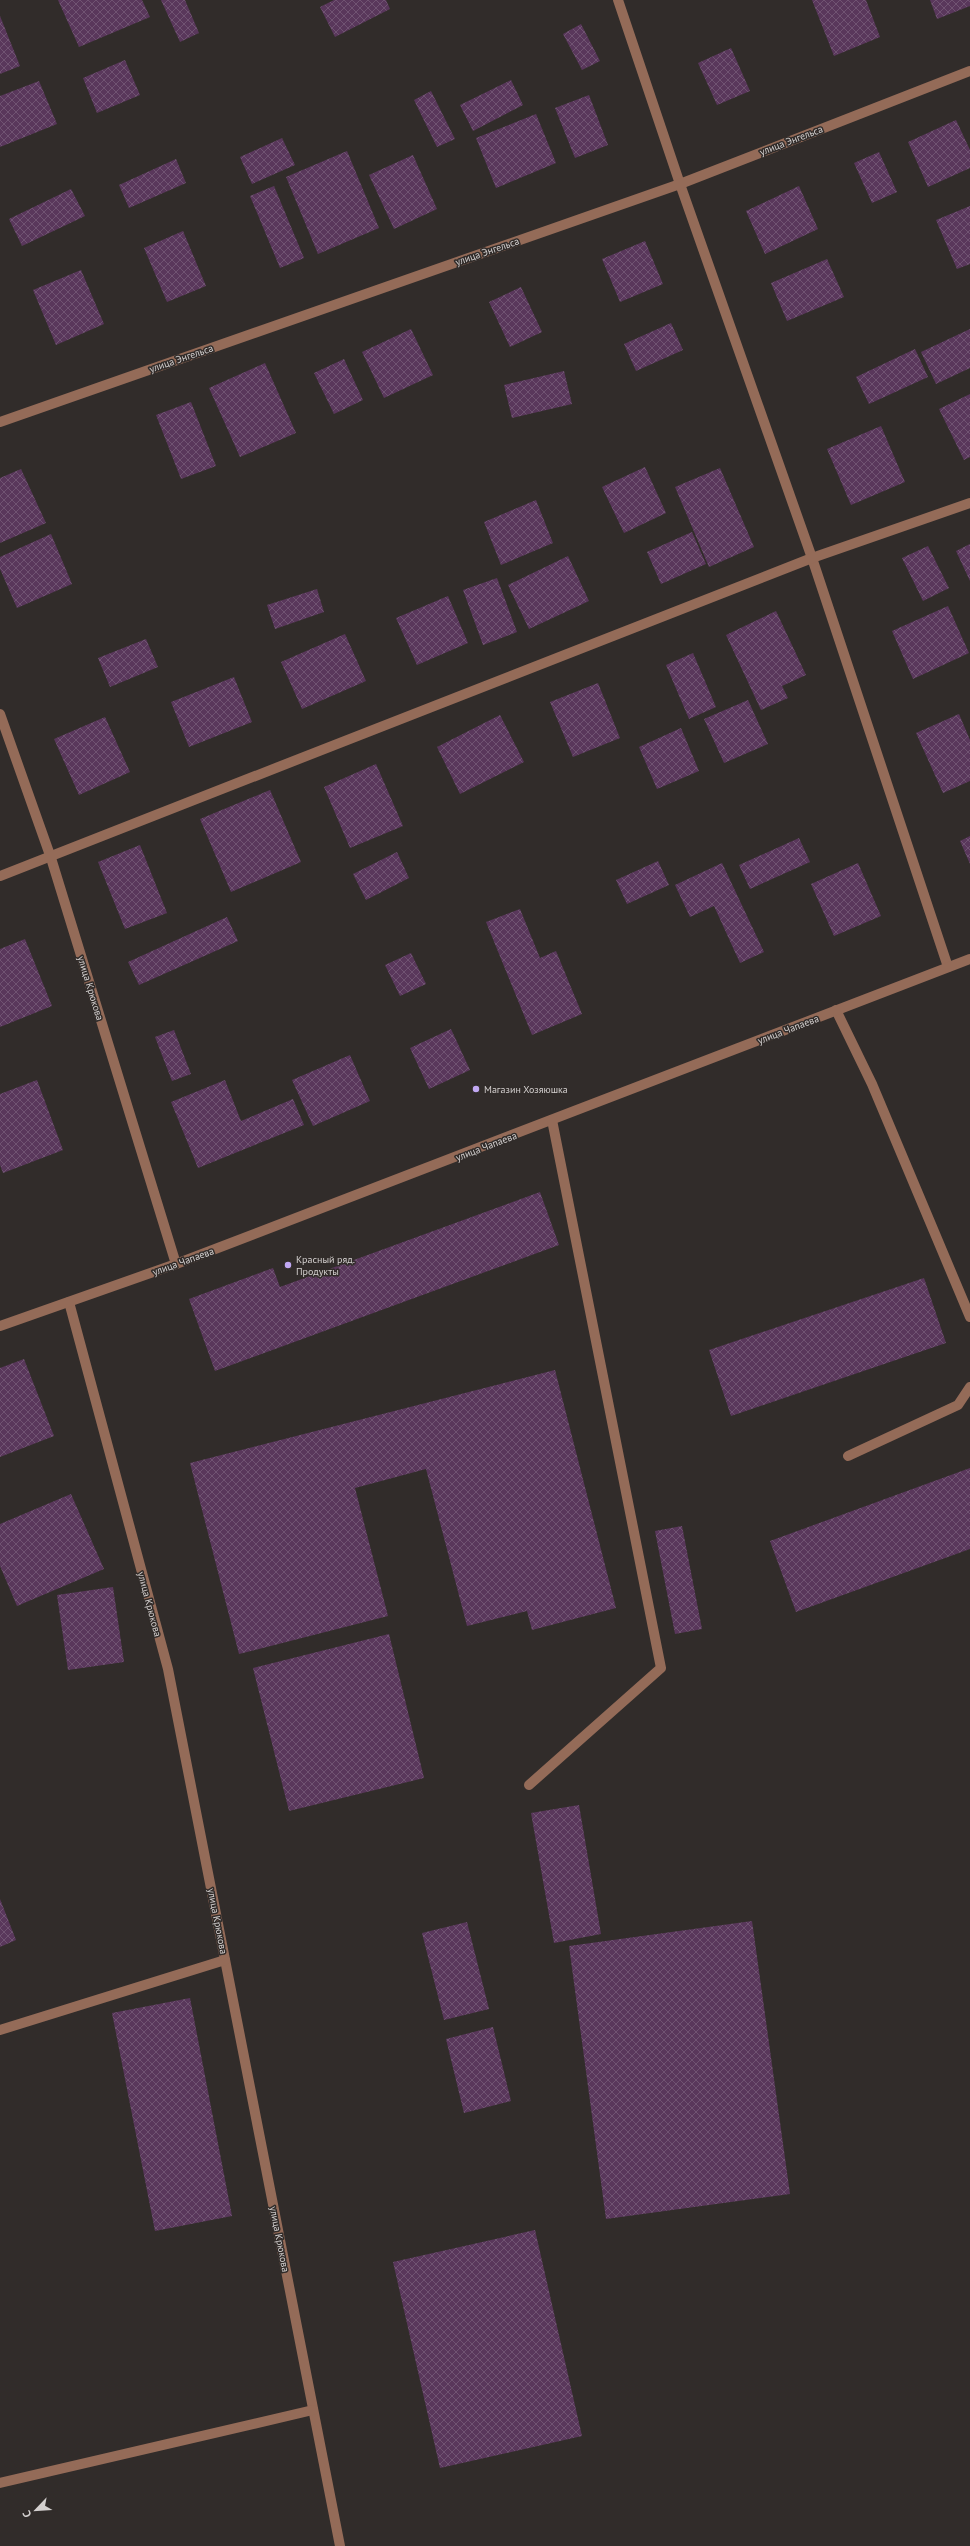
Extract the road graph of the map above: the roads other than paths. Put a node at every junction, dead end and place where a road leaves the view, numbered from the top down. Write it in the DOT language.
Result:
graph roads {
  1 [pos="618,0"];
  2 [pos="970,71"];
  3 [pos="680,184"];
  4 [pos="0,422"];
  5 [pos="970,503"];
  6 [pos="812,558"];
  7 [pos="0,714"];
  8 [pos="51,858"];
  9 [pos="0,876"];
  10 [pos="970,959"];
  11 [pos="948,967"];
  12 [pos="836,1010"];
  13 [pos="552,1120"];
  14 [pos="176,1264"];
  15 [pos="68,1302"];
  16 [pos="970,1317"];
  17 [pos="0,1326"];
  18 [pos="970,1387"];
  19 [pos="848,1456"];
  20 [pos="529,1786"];
  21 [pos="226,1960"];
  22 [pos="0,2030"];
  23 [pos="313,2410"];
  24 [pos="0,2483"];
  25 [pos="340,2546"];
  1 -- 3 [label="street"];
  2 -- 3 [label="street, улица Энгельса"];
  3 -- 4 [label="street, улица Энгельса"];
  3 -- 6 [label="street"];
  5 -- 6 [label="street"];
  6 -- 8 [label="street"];
  6 -- 11 [label="street"];
  7 -- 8 [label="street, улица Крюкова"];
  8 -- 9 [label="street"];
  8 -- 14 [label="street, улица Крюкова"];
  10 -- 11 [label="street, улица Чапаева"];
  11 -- 12 [label="street, улица Чапаева"];
  12 -- 13 [label="street, улица Чапаева"];
  12 -- 16 [label="street"];
  13 -- 14 [label="street, улица Чапаева"];
  13 -- 20 [label="street"];
  14 -- 15 [label="street, улица Чапаева"];
  15 -- 17 [label="street, улица Чапаева"];
  15 -- 21 [label="street, улица Крюкова"];
  18 -- 19 [label="street"];
  21 -- 22 [label="street"];
  21 -- 23 [label="street, улица Крюкова"];
  23 -- 24 [label="street"];
  23 -- 25 [label="street, улица Крюкова"];
}
